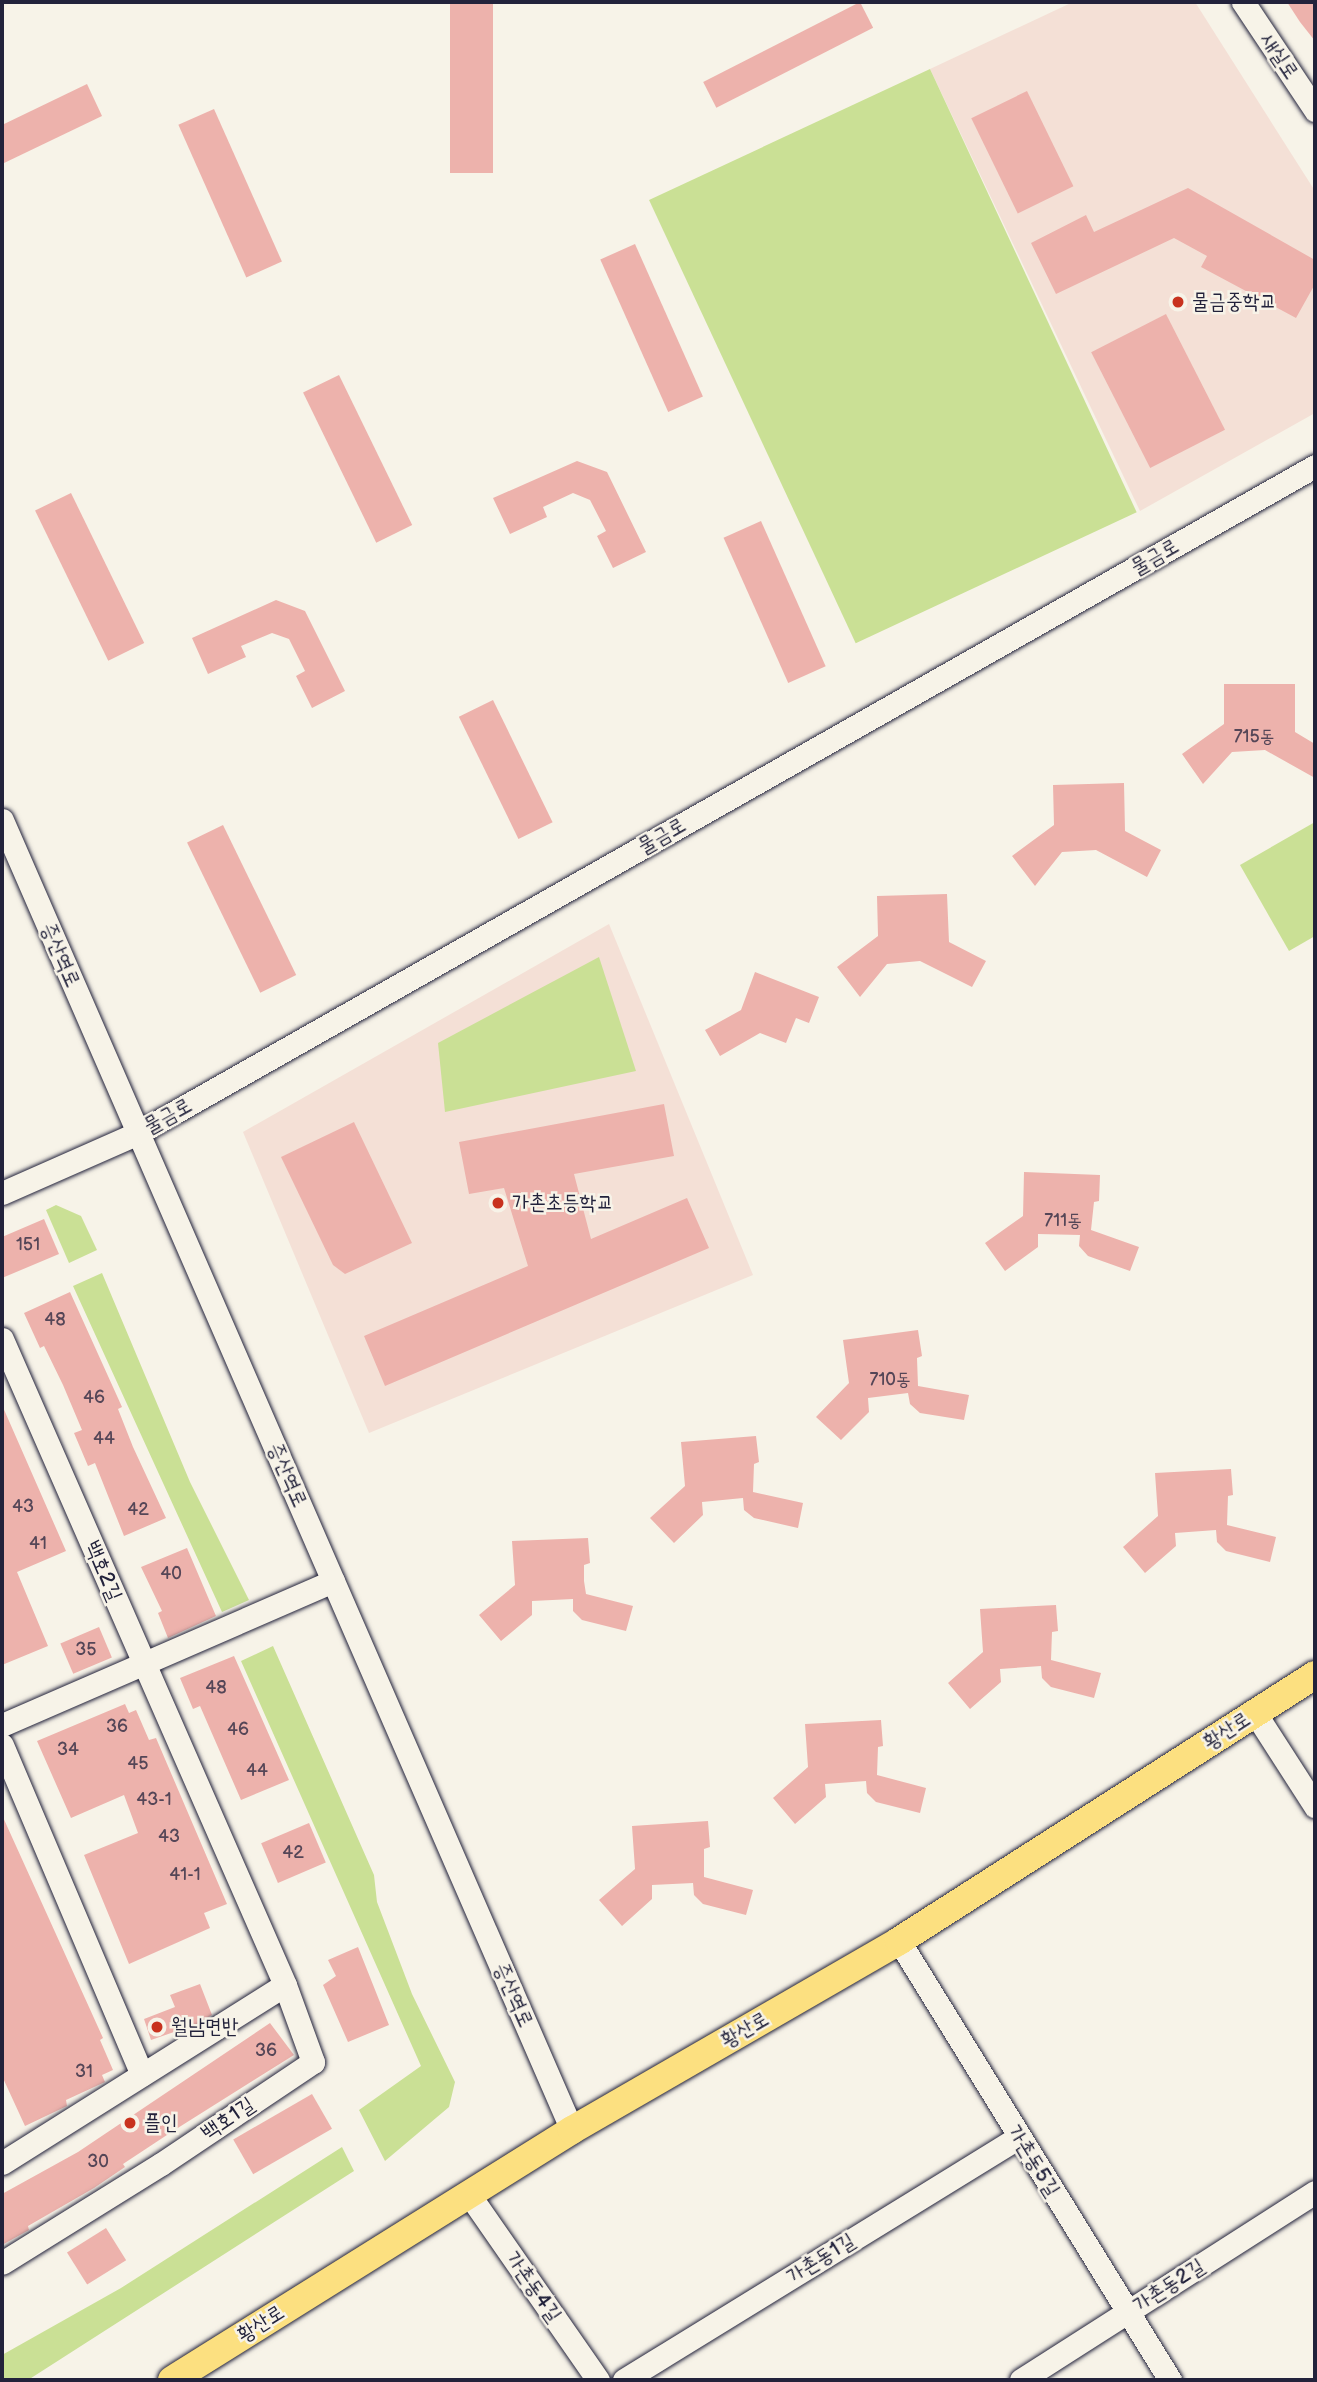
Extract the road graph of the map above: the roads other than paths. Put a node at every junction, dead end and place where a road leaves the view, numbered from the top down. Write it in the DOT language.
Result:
graph roads {
  1 [pos="1243,2"];
  2 [pos="1315,110"];
  3 [pos="1315,466"];
  4 [pos="2,820"];
  5 [pos="138,1133"];
  6 [pos="2,1193"];
  7 [pos="2,1339"];
  8 [pos="333,1581"];
  9 [pos="142,1663"];
  10 [pos="1315,1675"];
  11 [pos="1255,1713"];
  12 [pos="2,1725"];
  13 [pos="2,1745"];
  14 [pos="1315,1806"];
  15 [pos="899,1941"];
  16 [pos="285,1985"];
  17 [pos="142,2075"];
  18 [pos="572,2130"];
  19 [pos="1018,2138"];
  20 [pos="2,2162"];
  21 [pos="1315,2192"];
  22 [pos="468,2193"];
  23 [pos="2,2263"];
  24 [pos="1129,2312"];
  25 [pos="172,2380"];
  26 [pos="598,2380"];
  27 [pos="624,2380"];
  28 [pos="1021,2380"];
  29 [pos="1170,2380"];
  1 -- 2 [label="street, 새실로"];
  3 -- 5 [label="street, 물금로"];
  4 -- 5 [label="street, 증산역로"];
  5 -- 6 [label="street, 물금로"];
  5 -- 8 [label="street, 증산역로"];
  7 -- 9 [label="street, 백호2길"];
  8 -- 9 [label="street"];
  8 -- 18 [label="street, 증산역로"];
  9 -- 12 [label="street"];
  9 -- 16 [label="street, 백호1길"];
  10 -- 11 [label="main road, 황산로"];
  11 -- 14 [label="street"];
  11 -- 15 [label="main road, 황산로"];
  13 -- 17 [label="street"];
  15 -- 18 [label="main road, 황산로"];
  15 -- 19 [label="street, 가촌동5길"];
  16 -- 17 [label="street"];
  16 -- 23 [label="street, 백호1길"];
  17 -- 20 [label="street"];
  18 -- 22 [label="main road, 황산로"];
  19 -- 24 [label="street, 가촌동5길"];
  19 -- 27 [label="street, 가촌동1길"];
  21 -- 24 [label="street, 가촌동2길"];
  22 -- 25 [label="main road, 황산로"];
  22 -- 26 [label="street, 가촌동4길"];
  24 -- 28 [label="street, 가촌동2길"];
  24 -- 29 [label="street, 가촌동5길"];
}
